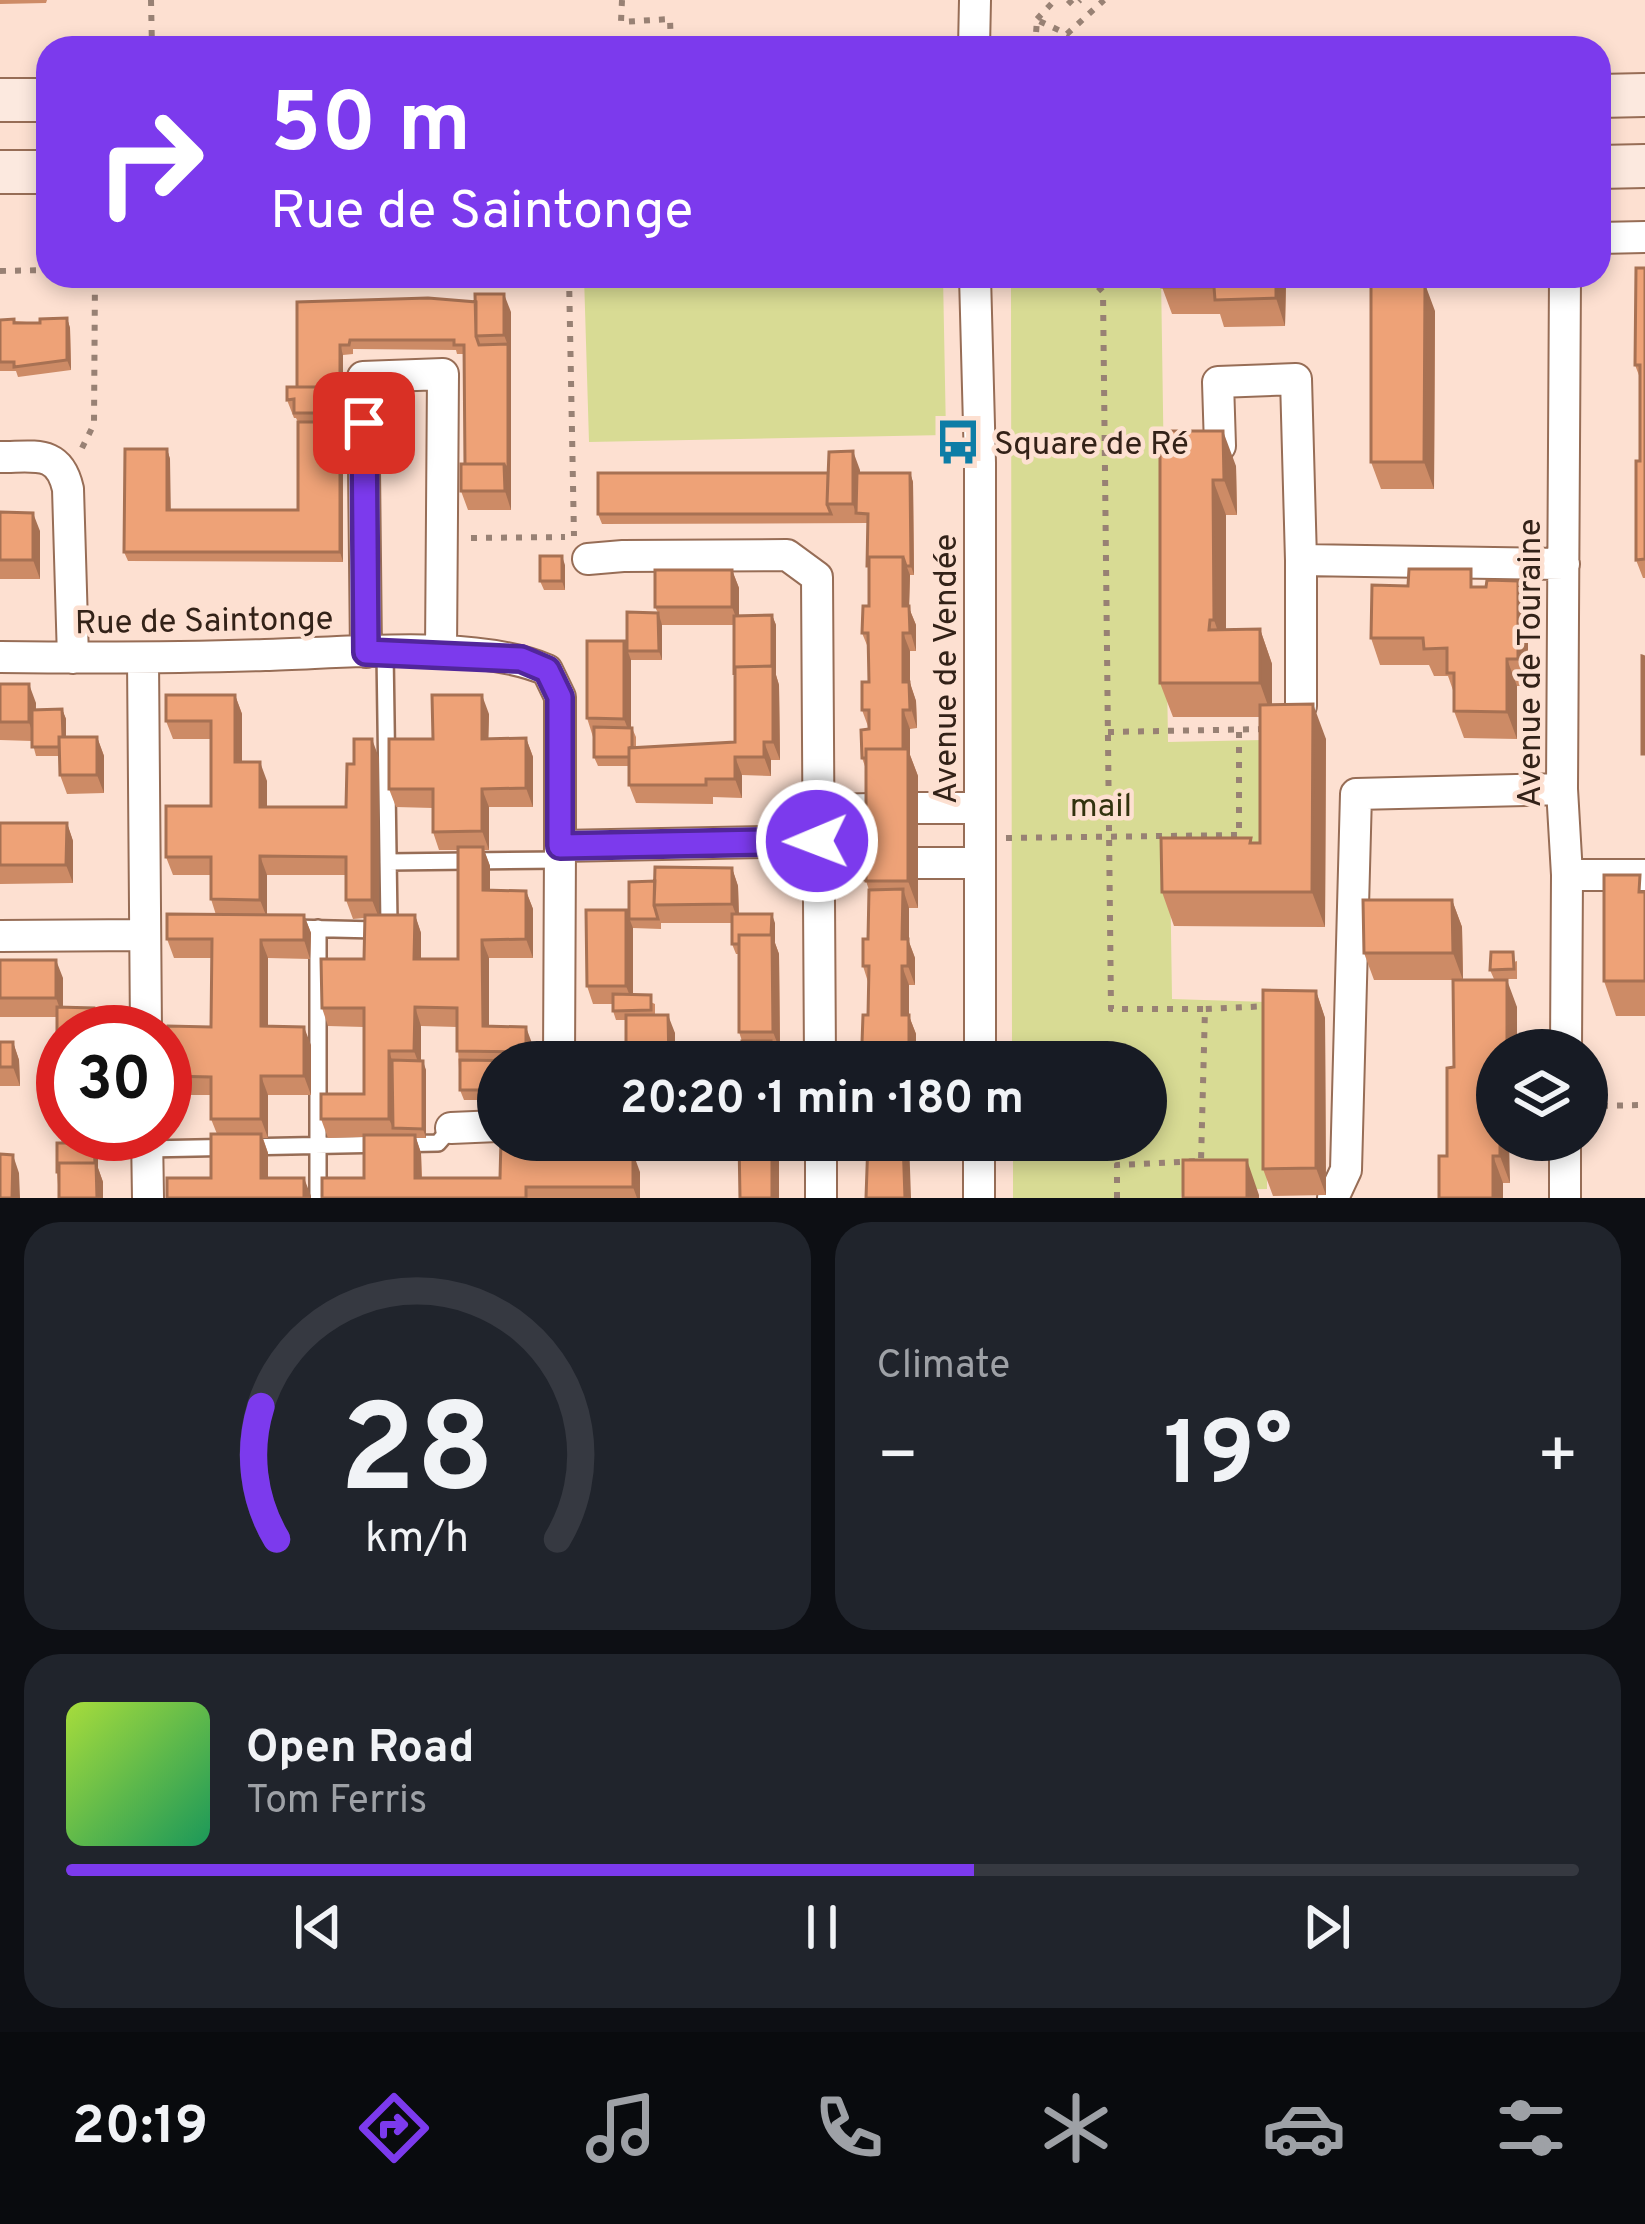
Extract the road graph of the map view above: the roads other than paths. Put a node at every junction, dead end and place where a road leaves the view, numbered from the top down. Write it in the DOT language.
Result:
graph roads {
  1 [pos="975,0"];
  2 [pos="976,36"];
  3 [pos="1645,95"];
  4 [pos="1611,96"];
  5 [pos="0,100"];
  6 [pos="36,100"];
  7 [pos="1645,166"];
  8 [pos="1611,167"];
  9 [pos="0,172"];
  10 [pos="36,172"];
  11 [pos="1645,237"];
  12 [pos="1611,238"];
  13 [pos="975,288"];
  14 [pos="1565,288"];
  15 [pos="1220,446"];
  16 [pos="0,457"];
  17 [pos="581,548"];
  18 [pos="1300,560"];
  19 [pos="1564,564"];
  20 [pos="375,652"];
  21 [pos="441,653"];
  22 [pos="0,657"];
  23 [pos="73,658"];
  24 [pos="143,658"];
  25 [pos="1301,706"];
  26 [pos="1562,789"];
  27 [pos="918,808"];
  28 [pos="875,809"];
  29 [pos="980,837"];
  30 [pos="817,839"];
  31 [pos="560,853"];
  32 [pos="388,862"];
  33 [pos="918,863"];
  34 [pos="876,864"];
  35 [pos="1645,874"];
  36 [pos="1567,875"];
  37 [pos="274,928"];
  38 [pos="319,928"];
  39 [pos="154,932"];
  40 [pos="0,936"];
  41 [pos="148,1005"];
  42 [pos="1566,1029"];
  43 [pos="559,1041"];
  44 [pos="820,1041"];
  45 [pos="980,1041"];
  46 [pos="477,1126"];
  47 [pos="452,1127"];
  48 [pos="192,1143"];
  49 [pos="318,1146"];
  50 [pos="147,1161"];
  51 [pos="820,1161"];
  52 [pos="979,1161"];
  53 [pos="1565,1161"];
  54 [pos="148,1198"];
  55 [pos="318,1198"];
  56 [pos="821,1198"];
  57 [pos="979,1198"];
  58 [pos="1333,1198"];
  59 [pos="1565,1198"];
  1 -- 2 [label="street"];
  3 -- 4 [label="street"];
  5 -- 6 [label="street"];
  7 -- 8 [label="street"];
  9 -- 10 [label="street"];
  11 -- 12 [label="street"];
  13 -- 29 [label="street, Avenue de Vendée"];
  14 -- 19 [label="street, Avenue de Touraine"];
  15 -- 18 [label="street"];
  16 -- 23 [label="street"];
  17 -- 30 [label="street"];
  18 -- 19 [label="street"];
  18 -- 25 [label="street"];
  19 -- 26 [label="street, Avenue de Touraine"];
  20 -- 21 [label="street, Rue de Saintonge"];
  20 -- 21 [label="street"];
  20 -- 24 [label="street, Rue de Saintonge"];
  20 -- 32 [label="lane"];
  21 -- 31 [label="street, Rue de Saintonge"];
  22 -- 23 [label="street, Rue de Saintonge"];
  23 -- 24 [label="street, Rue de Saintonge"];
  24 -- 39 [label="street"];
  26 -- 36 [label="street, Avenue de Touraine"];
  26 -- 58 [label="street"];
  27 -- 29 [label="street"];
  28 -- 30 [label="street"];
  29 -- 33 [label="street"];
  29 -- 45 [label="street, Avenue de Vendée"];
  30 -- 31 [label="street"];
  30 -- 34 [label="street"];
  30 -- 44 [label="street"];
  31 -- 32 [label="lane"];
  31 -- 43 [label="street"];
  32 -- 38 [label="lane"];
  35 -- 36 [label="street"];
  36 -- 42 [label="street, Avenue de Touraine"];
  37 -- 38 [label="lane"];
  38 -- 49 [label="lane"];
  39 -- 40 [label="street"];
  39 -- 41 [label="street"];
  46 -- 47 [label="street"];
  47 -- 49 [label="lane"];
  48 -- 49 [label="lane"];
  49 -- 55 [label="lane"];
  50 -- 54 [label="street"];
  51 -- 56 [label="street"];
  52 -- 57 [label="street"];
  53 -- 59 [label="street"];
}
